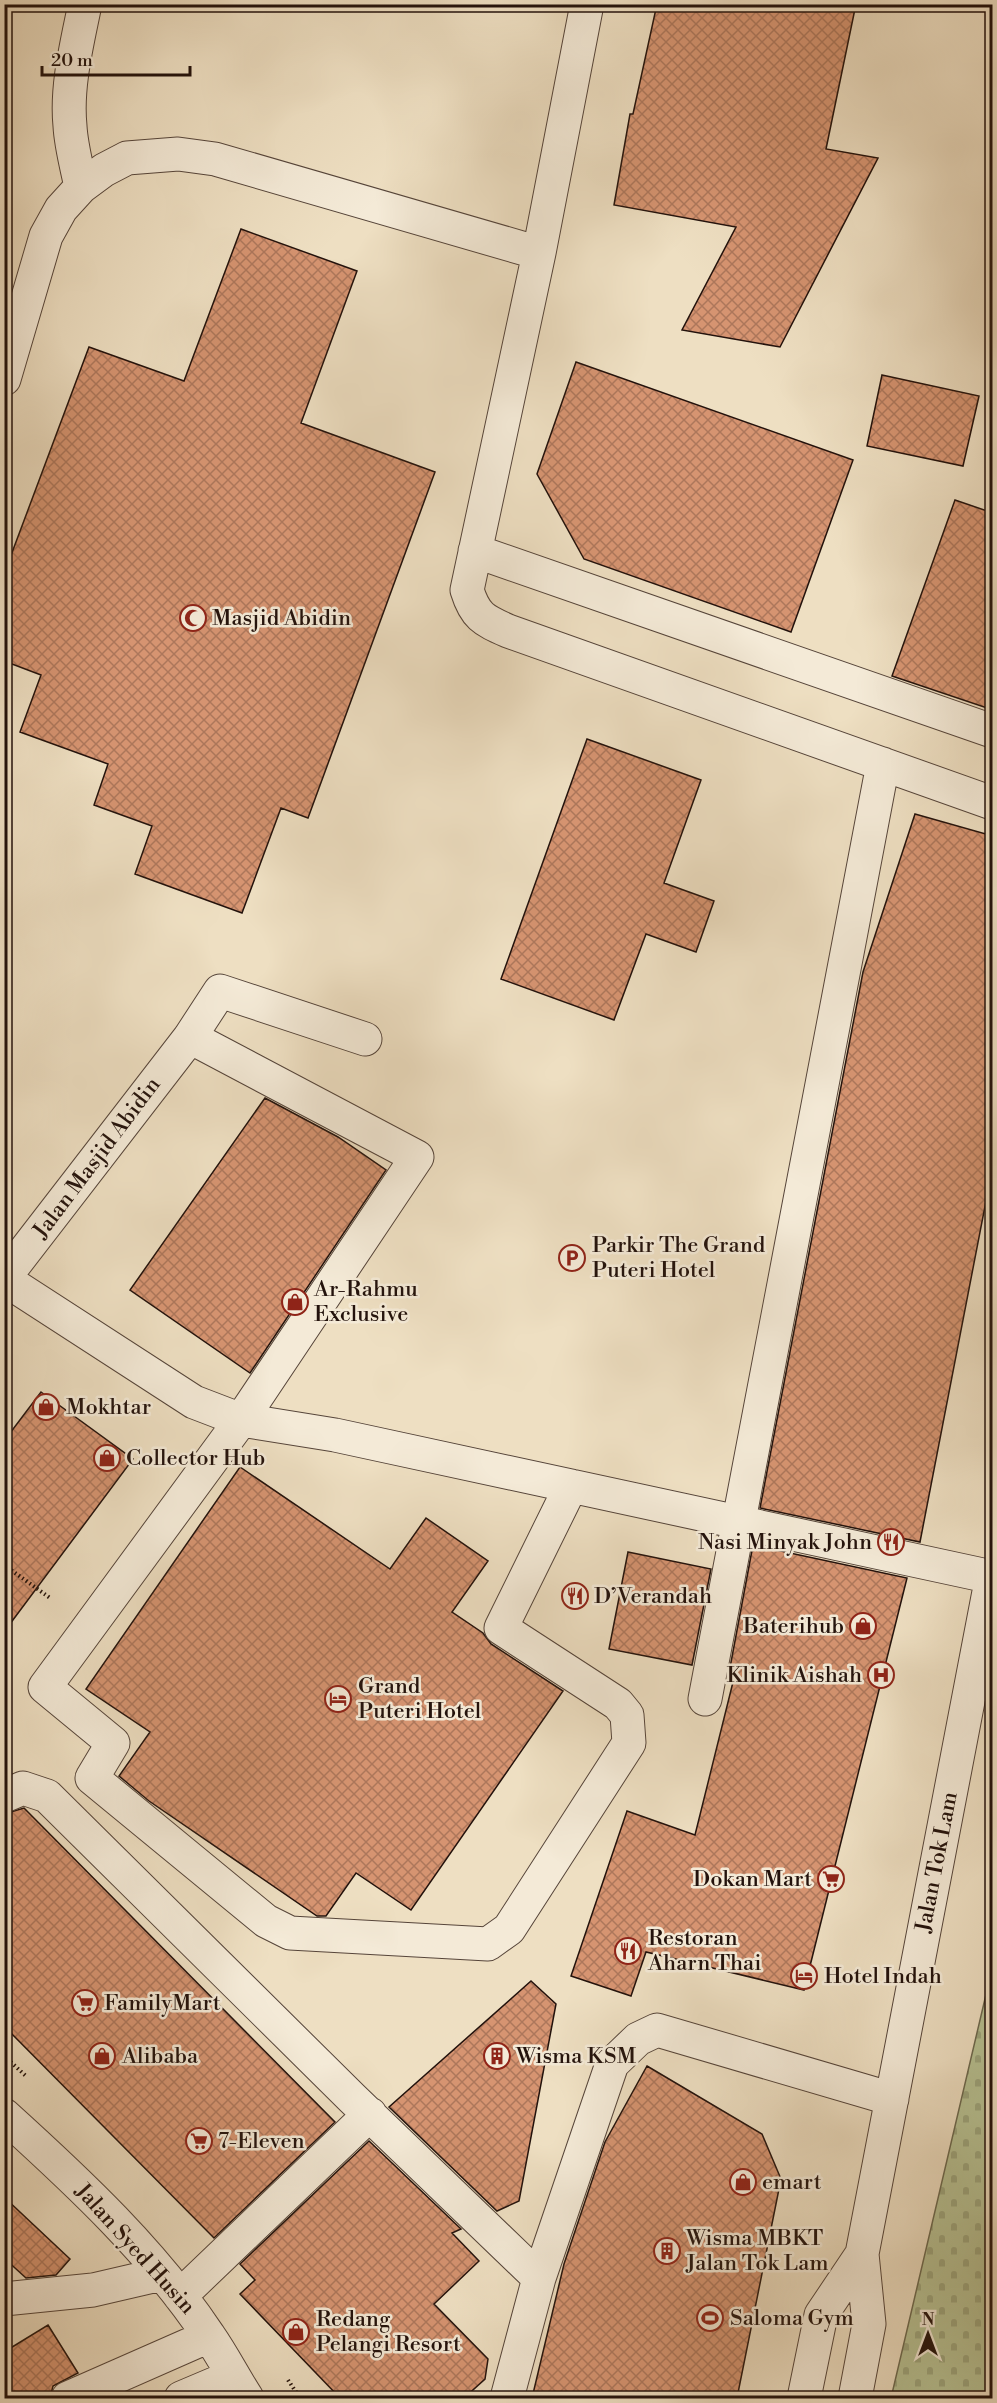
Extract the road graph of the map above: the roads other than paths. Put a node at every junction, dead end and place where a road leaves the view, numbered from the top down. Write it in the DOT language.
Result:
graph roads {
  1 [pos="85,4"];
  2 [pos="587,4"];
  3 [pos="81,186"];
  4 [pos="539,253"];
  5 [pos="4,379"];
  6 [pos="475,551"];
  7 [pos="993,730"];
  8 [pos="883,764"];
  9 [pos="993,803"];
  10 [pos="189,1037"];
  11 [pos="365,1039"];
  12 [pos="4,1279"];
  13 [pos="241,1420"];
  14 [pos="572,1486"];
  15 [pos="739,1522"];
  16 [pos="992,1577"];
  17 [pos="705,1699"];
  18 [pos="4,1796"];
  19 [pos="892,2099"];
  20 [pos="370,2114"];
  21 [pos="4,2115"];
  22 [pos="862,2254"];
  23 [pos="539,2278"];
  24 [pos="171,2285"];
  25 [pos="4,2299"];
  26 [pos="209,2336"];
  27 [pos="240,2387"];
  28 [pos="68,2398"];
  29 [pos="181,2398"];
  30 [pos="507,2398"];
  31 [pos="804,2398"];
  32 [pos="855,2398"];
  1 -- 3 [label="street"];
  2 -- 4 [label="street"];
  3 -- 4 [label="street"];
  3 -- 5 [label="street"];
  4 -- 6 [label="street"];
  6 -- 7 [label="street"];
  6 -- 8 [label="street"];
  8 -- 9 [label="street"];
  8 -- 15 [label="street"];
  10 -- 11 [label="street, Jalan Masjid Abidin"];
  10 -- 12 [label="street, Jalan Masjid Abidin"];
  10 -- 13 [label="street"];
  12 -- 13 [label="street"];
  13 -- 14 [label="street"];
  13 -- 14 [label="street"];
  14 -- 15 [label="street"];
  15 -- 16 [label="street"];
  15 -- 17 [label="street"];
  16 -- 19 [label="street, Jalan Tok Lam"];
  18 -- 20 [label="street"];
  19 -- 22 [label="street, Jalan Tok Lam"];
  19 -- 23 [label="street"];
  20 -- 23 [label="street"];
  20 -- 24 [label="street"];
  21 -- 24 [label="street, Jalan Syed Husin"];
  22 -- 31 [label="street, Jalan Tok Lam"];
  22 -- 32 [label="street, Jalan Tok Lam"];
  23 -- 30 [label="street"];
  24 -- 25 [label="street"];
  24 -- 26 [label="street, Jalan Syed Husin"];
  26 -- 27 [label="street, Jalan Syed Husin"];
  26 -- 28 [label="street"];
  27 -- 29 [label="street"];
}
